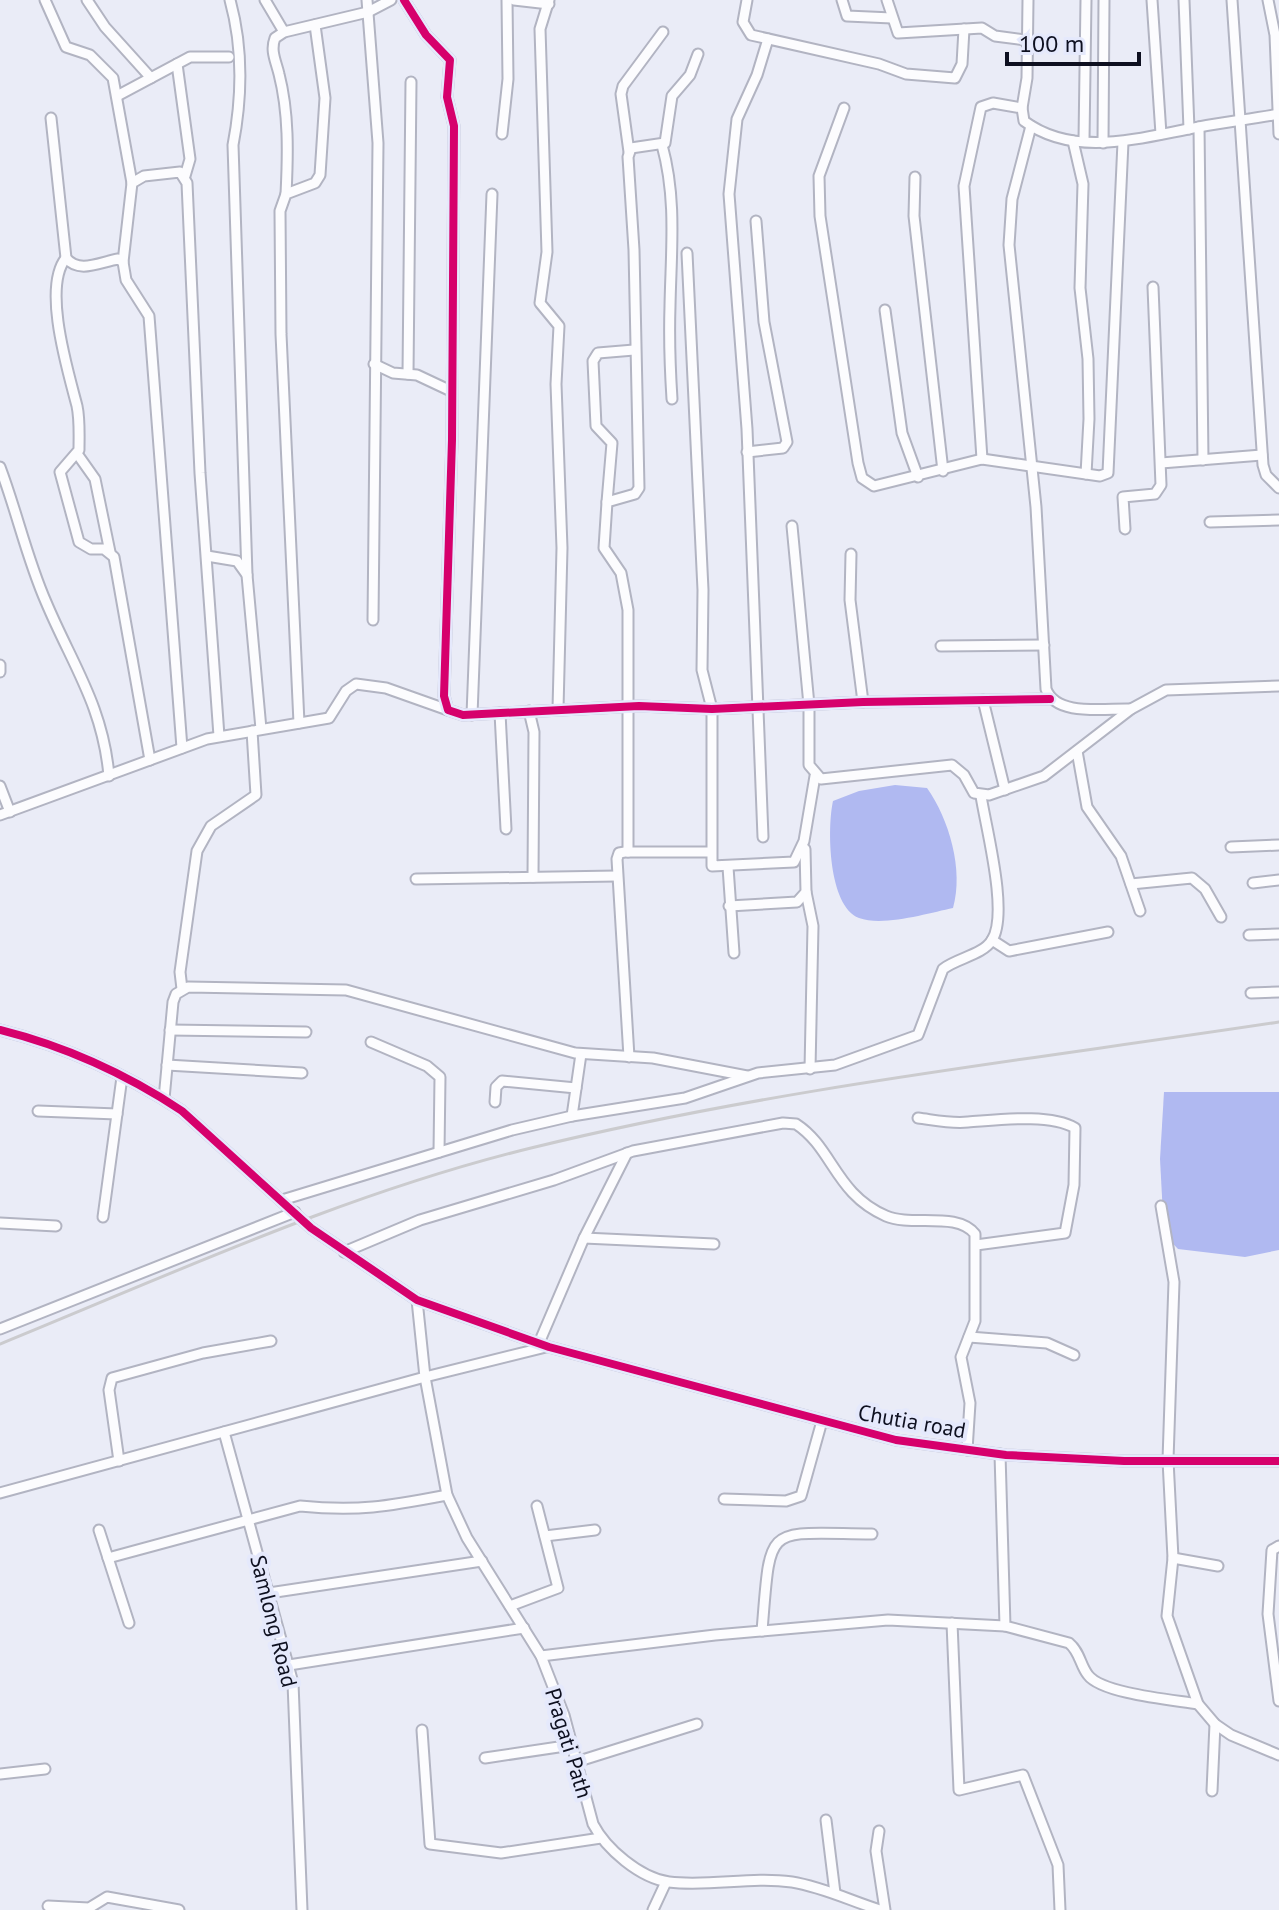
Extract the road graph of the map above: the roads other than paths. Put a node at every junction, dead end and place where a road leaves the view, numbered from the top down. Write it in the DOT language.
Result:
graph roads {
  1 [pos="45,0"];
  2 [pos="87,0"];
  3 [pos="230,0"];
  4 [pos="265,0"];
  5 [pos="367,0"];
  6 [pos="391,0"];
  7 [pos="404,0"];
  8 [pos="507,0"];
  9 [pos="514,0"];
  10 [pos="747,0"];
  11 [pos="842,0"];
  12 [pos="887,0"];
  13 [pos="1028,0"];
  14 [pos="1086,0"];
  15 [pos="1104,0"];
  16 [pos="1152,0"];
  17 [pos="1184,0"];
  18 [pos="1232,0"];
  19 [pos="1268,0"];
  20 [pos="549,2"];
  21 [pos="368,12"];
  22 [pos="892,18"];
  23 [pos="315,25"];
  24 [pos="964,29"];
  25 [pos="284,32"];
  26 [pos="663,32"];
  27 [pos="768,39"];
  28 [pos="1025,40"];
  29 [pos="698,54"];
  30 [pos="229,57"];
  31 [pos="177,64"];
  32 [pos="151,78"];
  33 [pos="411,82"];
  34 [pos="117,96"];
  35 [pos="844,108"];
  36 [pos="1022,108"];
  37 [pos="1278,114"];
  38 [pos="51,118"];
  39 [pos="1240,121"];
  40 [pos="1031,126"];
  41 [pos="1194,128"];
  42 [pos="502,134"];
  43 [pos="1161,134"];
  44 [pos="1279,134"];
  45 [pos="1079,141"];
  46 [pos="1123,142"];
  47 [pos="1103,143"];
  48 [pos="662,145"];
  49 [pos="629,152"];
  50 [pos="185,176"];
  51 [pos="915,177"];
  52 [pos="132,183"];
  53 [pos="286,194"];
  54 [pos="492,194"];
  55 [pos="756,221"];
  56 [pos="687,253"];
  57 [pos="66,258"];
  58 [pos="123,262"];
  59 [pos="1153,287"];
  60 [pos="885,310"];
  61 [pos="634,350"];
  62 [pos="374,364"];
  63 [pos="408,374"];
  64 [pos="451,391"];
  65 [pos="672,399"];
  66 [pos="747,452"];
  67 [pos="78,455"];
  68 [pos="1262,455"];
  69 [pos="982,459"];
  70 [pos="1203,460"];
  71 [pos="1161,463"];
  72 [pos="1030,464"];
  73 [pos="0,467"];
  74 [pos="943,471"];
  75 [pos="1086,474"];
  76 [pos="918,477"];
  77 [pos="1279,488"];
  78 [pos="607,502"];
  79 [pos="1279,520"];
  80 [pos="1210,522"];
  81 [pos="792,526"];
  82 [pos="1125,529"];
  83 [pos="110,552"];
  84 [pos="851,554"];
  85 [pos="207,556"];
  86 [pos="247,575"];
  87 [pos="373,620"];
  88 [pos="1044,645"];
  89 [pos="941,646"];
  90 [pos="0,665"];
  91 [pos="0,672"];
  92 [pos="1279,686"];
  93 [pos="1050,699"];
  94 [pos="983,700"];
  95 [pos="863,702"];
  96 [pos="809,705"];
  97 [pos="627,706"];
  98 [pos="757,707"];
  99 [pos="558,709"];
  100 [pos="712,709"];
  101 [pos="1131,709"];
  102 [pos="448,710"];
  103 [pos="529,711"];
  104 [pos="500,713"];
  105 [pos="472,715"];
  106 [pos="299,723"];
  107 [pos="257,730"];
  108 [pos="219,736"];
  109 [pos="182,748"];
  110 [pos="1077,751"];
  111 [pos="150,760"];
  112 [pos="109,776"];
  113 [pos="815,776"];
  114 [pos="0,786"];
  115 [pos="1005,790"];
  116 [pos="981,796"];
  117 [pos="5,814"];
  118 [pos="506,829"];
  119 [pos="763,837"];
  120 [pos="804,841"];
  121 [pos="1279,845"];
  122 [pos="1231,847"];
  123 [pos="628,852"];
  124 [pos="710,852"];
  125 [pos="728,867"];
  126 [pos="617,876"];
  127 [pos="533,877"];
  128 [pos="416,879"];
  129 [pos="1279,880"];
  130 [pos="1253,883"];
  131 [pos="1131,884"];
  132 [pos="806,892"];
  133 [pos="729,906"];
  134 [pos="1140,911"];
  135 [pos="1221,917"];
  136 [pos="1108,932"];
  137 [pos="1279,934"];
  138 [pos="1249,935"];
  139 [pos="992,940"];
  140 [pos="734,953"];
  141 [pos="182,989"];
  142 [pos="1279,992"];
  143 [pos="1251,993"];
  144 [pos="0,1030"];
  145 [pos="170,1030"];
  146 [pos="306,1032"];
  147 [pos="371,1042"];
  148 [pos="581,1054"];
  149 [pos="629,1057"];
  150 [pos="167,1065"];
  151 [pos="810,1069"];
  152 [pos="302,1073"];
  153 [pos="747,1076"];
  154 [pos="122,1077"];
  155 [pos="576,1088"];
  156 [pos="164,1099"];
  157 [pos="495,1102"];
  158 [pos="38,1111"];
  159 [pos="117,1114"];
  160 [pos="572,1116"];
  161 [pos="918,1118"];
  162 [pos="439,1152"];
  163 [pos="627,1153"];
  164 [pos="282,1200"];
  165 [pos="1161,1206"];
  166 [pos="295,1212"];
  167 [pos="103,1217"];
  168 [pos="0,1223"];
  169 [pos="56,1226"];
  170 [pos="584,1238"];
  171 [pos="714,1244"];
  172 [pos="976,1245"];
  173 [pos="344,1252"];
  174 [pos="417,1300"];
  175 [pos="0,1329"];
  176 [pos="969,1337"];
  177 [pos="271,1341"];
  178 [pos="544,1345"];
  179 [pos="1074,1355"];
  180 [pos="425,1377"];
  181 [pos="822,1421"];
  182 [pos="224,1432"];
  183 [pos="967,1450"];
  184 [pos="1000,1454"];
  185 [pos="1168,1460"];
  186 [pos="119,1461"];
  187 [pos="1279,1461"];
  188 [pos="0,1493"];
  189 [pos="447,1495"];
  190 [pos="724,1499"];
  191 [pos="537,1506"];
  192 [pos="248,1517"];
  193 [pos="99,1530"];
  194 [pos="595,1530"];
  195 [pos="872,1534"];
  196 [pos="545,1536"];
  197 [pos="1279,1546"];
  198 [pos="108,1558"];
  199 [pos="1173,1558"];
  200 [pos="482,1561"];
  201 [pos="1218,1566"];
  202 [pos="269,1593"];
  203 [pos="510,1606"];
  204 [pos="129,1623"];
  205 [pos="952,1623"];
  206 [pos="1005,1626"];
  207 [pos="524,1628"];
  208 [pos="762,1631"];
  209 [pos="541,1656"];
  210 [pos="289,1665"];
  211 [pos="1279,1701"];
  212 [pos="1198,1704"];
  213 [pos="697,1724"];
  214 [pos="1215,1724"];
  215 [pos="422,1730"];
  216 [pos="572,1745"];
  217 [pos="1279,1755"];
  218 [pos="485,1758"];
  219 [pos="576,1762"];
  220 [pos="45,1769"];
  221 [pos="0,1774"];
  222 [pos="1212,1791"];
  223 [pos="826,1820"];
  224 [pos="879,1831"];
  225 [pos="601,1838"];
  226 [pos="666,1882"];
  227 [pos="835,1893"];
  228 [pos="48,1906"];
  229 [pos="179,1910"];
  230 [pos="302,1910"];
  231 [pos="653,1910"];
  232 [pos="882,1910"];
  233 [pos="1060,1910"];
  1 -- 34 [label="street"];
  2 -- 32 [label="street"];
  3 -- 86 [label="street"];
  4 -- 25 [label="street"];
  5 -- 21 [label="street"];
  6 -- 21 [label="street"];
  7 -- 64 [label="street"];
  8 -- 42 [label="street"];
  9 -- 20 [label="street"];
  10 -- 27 [label="street"];
  11 -- 22 [label="street"];
  12 -- 22 [label="street"];
  13 -- 28 [label="street"];
  14 -- 45 [label="street"];
  15 -- 47 [label="street"];
  16 -- 43 [label="street"];
  17 -- 41 [label="street"];
  18 -- 39 [label="street"];
  19 -- 37 [label="street"];
  20 -- 99 [label="street"];
  21 -- 23 [label="street"];
  21 -- 62 [label="street"];
  22 -- 24 [label="street"];
  23 -- 25 [label="street"];
  23 -- 53 [label="street"];
  24 -- 27 [label="street"];
  24 -- 28 [label="street"];
  25 -- 53 [label="street"];
  26 -- 49 [label="street"];
  27 -- 66 [label="street"];
  28 -- 36 [label="street"];
  29 -- 48 [label="street"];
  30 -- 31 [label="street"];
  31 -- 32 [label="street"];
  31 -- 50 [label="street"];
  32 -- 34 [label="street"];
  33 -- 63 [label="street"];
  34 -- 52 [label="street"];
  35 -- 76 [label="street"];
  36 -- 40 [label="street"];
  36 -- 69 [label="street"];
  37 -- 39 [label="street"];
  37 -- 44 [label="street"];
  38 -- 57 [label="street"];
  39 -- 41 [label="street"];
  39 -- 68 [label="street"];
  40 -- 45 [label="street"];
  40 -- 72 [label="street"];
  41 -- 43 [label="street"];
  41 -- 70 [label="street"];
  43 -- 46 [label="street"];
  45 -- 47 [label="street"];
  45 -- 75 [label="street"];
  46 -- 47 [label="street"];
  46 -- 75 [label="street"];
  48 -- 49 [label="street"];
  48 -- 65 [label="street"];
  49 -- 61 [label="street"];
  50 -- 52 [label="street"];
  50 -- 85 [label="street"];
  51 -- 74 [label="street"];
  52 -- 58 [label="street"];
  53 -- 106 [label="street"];
  54 -- 105 [label="street"];
  55 -- 66 [label="street"];
  56 -- 100 [label="street"];
  57 -- 58 [label="street"];
  57 -- 67 [label="street"];
  58 -- 109 [label="street"];
  59 -- 71 [label="street"];
  60 -- 76 [label="street"];
  61 -- 78 [label="street"];
  61 -- 78 [label="street"];
  62 -- 63 [label="street"];
  62 -- 87 [label="street"];
  63 -- 64 [label="street"];
  64 -- 102 [label="street"];
  66 -- 98 [label="street"];
  67 -- 83 [label="street"];
  67 -- 83 [label="street"];
  68 -- 70 [label="street"];
  68 -- 77 [label="street"];
  69 -- 72 [label="street"];
  69 -- 74 [label="street"];
  70 -- 71 [label="street"];
  71 -- 82 [label="street"];
  72 -- 75 [label="street"];
  72 -- 88 [label="street"];
  73 -- 112 [label="street"];
  74 -- 76 [label="street"];
  78 -- 97 [label="street"];
  79 -- 80 [label="street"];
  81 -- 96 [label="street"];
  83 -- 111 [label="street"];
  84 -- 95 [label="street"];
  85 -- 86 [label="street"];
  85 -- 108 [label="street"];
  86 -- 107 [label="street"];
  88 -- 89 [label="street"];
  88 -- 93 [label="street"];
  90 -- 91 [label="street"];
  92 -- 101 [label="street"];
  93 -- 94 [label="street"];
  93 -- 101 [label="street"];
  94 -- 95 [label="street"];
  94 -- 115 [label="street"];
  95 -- 96 [label="street"];
  96 -- 98 [label="street"];
  96 -- 113 [label="street"];
  97 -- 99 [label="street"];
  97 -- 100 [label="street"];
  97 -- 123 [label="street"];
  98 -- 100 [label="street"];
  98 -- 119 [label="street"];
  99 -- 103 [label="street"];
  100 -- 124 [label="street"];
  101 -- 110 [label="street"];
  102 -- 105 [label="street"];
  102 -- 106 [label="street"];
  103 -- 104 [label="street"];
  103 -- 127 [label="street"];
  104 -- 105 [label="street"];
  104 -- 118 [label="street"];
  106 -- 107 [label="street"];
  107 -- 108 [label="street"];
  107 -- 141 [label="street"];
  108 -- 109 [label="street"];
  109 -- 111 [label="street"];
  110 -- 115 [label="street"];
  110 -- 131 [label="street"];
  111 -- 112 [label="street"];
  112 -- 117 [label="street"];
  113 -- 116 [label="street"];
  113 -- 120 [label="street"];
  114 -- 117 [label="street"];
  115 -- 116 [label="street"];
  116 -- 139 [label="street"];
  120 -- 125 [label="street"];
  120 -- 132 [label="street"];
  121 -- 122 [label="street"];
  123 -- 124 [label="street"];
  123 -- 126 [label="street"];
  124 -- 125 [label="street"];
  125 -- 133 [label="street"];
  126 -- 127 [label="street"];
  126 -- 149 [label="street"];
  127 -- 128 [label="street"];
  129 -- 130 [label="street"];
  131 -- 134 [label="street"];
  131 -- 135 [label="street"];
  132 -- 133 [label="street"];
  132 -- 151 [label="street"];
  133 -- 140 [label="street"];
  136 -- 139 [label="street"];
  137 -- 138 [label="street"];
  139 -- 151 [label="street"];
  141 -- 145 [label="street"];
  141 -- 148 [label="street"];
  142 -- 143 [label="street"];
  144 -- 154 [label="street, Chutia road"];
  145 -- 146 [label="street"];
  145 -- 150 [label="street"];
  147 -- 162 [label="street"];
  148 -- 149 [label="street"];
  148 -- 155 [label="street"];
  149 -- 153 [label="street"];
  150 -- 152 [label="street"];
  150 -- 156 [label="street"];
  151 -- 153 [label="street"];
  153 -- 160 [label="street"];
  154 -- 156 [label="street, Chutia road"];
  154 -- 159 [label="street"];
  155 -- 157 [label="street"];
  155 -- 160 [label="street"];
  156 -- 164 [label="street, Chutia road"];
  158 -- 159 [label="street"];
  159 -- 167 [label="street"];
  160 -- 162 [label="street"];
  161 -- 172 [label="street"];
  162 -- 164 [label="street"];
  163 -- 170 [label="street"];
  163 -- 172 [label="street"];
  163 -- 173 [label="street"];
  164 -- 166 [label="street, Chutia road"];
  165 -- 185 [label="street"];
  166 -- 173 [label="street, Chutia road"];
  166 -- 175 [label="street"];
  168 -- 169 [label="street"];
  170 -- 171 [label="street"];
  170 -- 178 [label="street"];
  172 -- 176 [label="street"];
  173 -- 174 [label="street, Chutia road"];
  174 -- 178 [label="street, Chutia road"];
  174 -- 180 [label="street, Pragati Path"];
  176 -- 179 [label="street"];
  176 -- 183 [label="street"];
  177 -- 186 [label="street"];
  178 -- 180 [label="street"];
  178 -- 181 [label="street, Chutia road"];
  180 -- 182 [label="street"];
  180 -- 189 [label="street, Pragati Path"];
  181 -- 183 [label="street, Chutia road"];
  181 -- 190 [label="street"];
  182 -- 186 [label="street"];
  182 -- 192 [label="street, Samlong Road"];
  183 -- 184 [label="street, Chutia road"];
  184 -- 185 [label="street, Chutia road"];
  184 -- 206 [label="street"];
  185 -- 187 [label="street, Chutia road"];
  185 -- 199 [label="street"];
  186 -- 188 [label="street"];
  189 -- 192 [label="street"];
  189 -- 200 [label="street, Pragati Path"];
  191 -- 196 [label="street"];
  192 -- 198 [label="street"];
  192 -- 202 [label="street, Samlong Road"];
  193 -- 198 [label="street"];
  194 -- 196 [label="street"];
  195 -- 208 [label="street"];
  196 -- 203 [label="street"];
  197 -- 211 [label="street"];
  198 -- 204 [label="street"];
  199 -- 201 [label="street"];
  199 -- 212 [label="street"];
  200 -- 202 [label="street"];
  200 -- 203 [label="street, Pragati Path"];
  202 -- 210 [label="street, Samlong Road"];
  203 -- 207 [label="street, Pragati Path"];
  205 -- 206 [label="street"];
  205 -- 208 [label="street"];
  205 -- 233 [label="street"];
  206 -- 212 [label="street"];
  207 -- 209 [label="street, Pragati Path"];
  207 -- 210 [label="street"];
  208 -- 209 [label="street"];
  209 -- 216 [label="street, Pragati Path"];
  210 -- 230 [label="street, Samlong Road"];
  212 -- 214 [label="street"];
  213 -- 219 [label="street"];
  214 -- 217 [label="street"];
  214 -- 222 [label="street"];
  215 -- 225 [label="street"];
  216 -- 218 [label="street"];
  216 -- 219 [label="street, Pragati Path"];
  219 -- 225 [label="street, Pragati Path"];
  220 -- 221 [label="street"];
  223 -- 227 [label="street"];
  224 -- 232 [label="street"];
  225 -- 226 [label="street, Pragati Path"];
  226 -- 227 [label="street, Pragati Path"];
  226 -- 231 [label="street"];
  227 -- 232 [label="street, Pragati Path"];
  228 -- 229 [label="street"];
}
